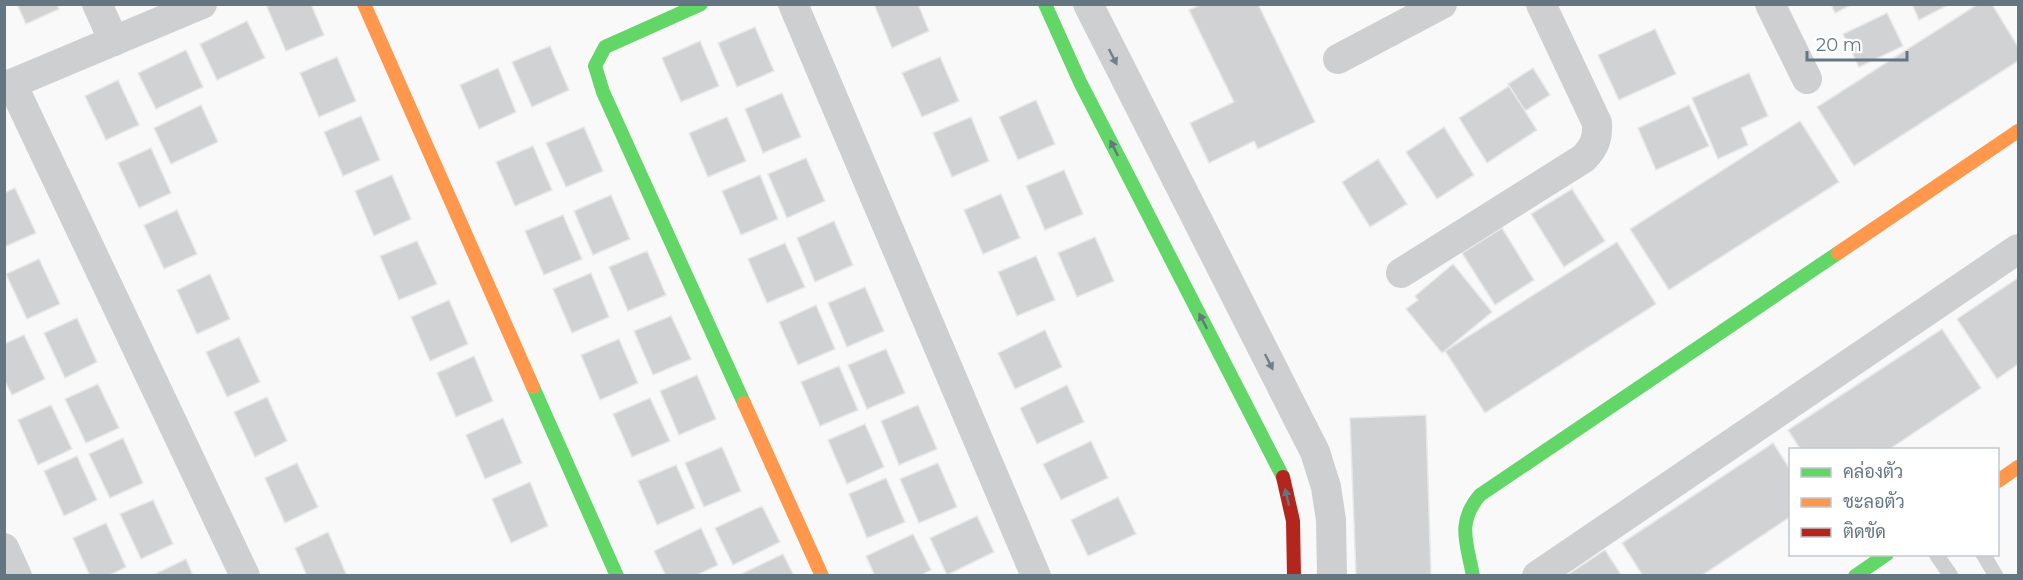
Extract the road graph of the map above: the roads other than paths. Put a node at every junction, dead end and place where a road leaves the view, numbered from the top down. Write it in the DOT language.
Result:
graph roads {
  1 [pos="98,4"];
  2 [pos="202,4"];
  3 [pos="364,4"];
  4 [pos="701,4"];
  5 [pos="794,4"];
  6 [pos="1046,4"];
  7 [pos="1088,4"];
  8 [pos="1442,4"];
  9 [pos="1541,4"];
  10 [pos="1770,4"];
  11 [pos="114,41"];
  12 [pos="1338,59"];
  13 [pos="1807,79"];
  14 [pos="8,86"];
  15 [pos="2019,131"];
  16 [pos="1207,242"];
  17 [pos="2019,249"];
  18 [pos="1173,262"];
  19 [pos="1401,273"];
  20 [pos="2019,467"];
  21 [pos="1999,480"];
  22 [pos="1331,519"];
  23 [pos="1293,521"];
  24 [pos="4,548"];
  25 [pos="1885,556"];
  26 [pos="1937,556"];
  27 [pos="1984,556"];
  28 [pos="17,576"];
  29 [pos="245,576"];
  30 [pos="617,576"];
  31 [pos="822,576"];
  32 [pos="1036,576"];
  33 [pos="1294,576"];
  34 [pos="1332,576"];
  35 [pos="1473,576"];
  36 [pos="1537,576"];
  37 [pos="1855,576"];
  38 [pos="1951,576"];
  39 [pos="1996,576"];
  1 -- 11 [label="street"];
  2 -- 11 [label="street"];
  3 -- 30 [label="street"];
  4 -- 31 [label="street"];
  5 -- 32 [label="street"];
  18 -- 6 [label="street, one-way"];
  7 -- 16 [label="street, one-way"];
  8 -- 12 [label="street"];
  9 -- 19 [label="street"];
  10 -- 13 [label="street"];
  11 -- 14 [label="street"];
  14 -- 29 [label="street"];
  15 -- 35 [label="street"];
  16 -- 18 [label="street"];
  16 -- 22 [label="street, one-way"];
  17 -- 36 [label="street"];
  23 -- 18 [label="street, one-way"];
  20 -- 21 [label="street"];
  22 -- 23 [label="street"];
  22 -- 34 [label="street"];
  23 -- 33 [label="street"];
  24 -- 28 [label="street"];
  25 -- 37 [label="street"];
  26 -- 38 [label="lane"];
  27 -- 39 [label="lane"];
}
